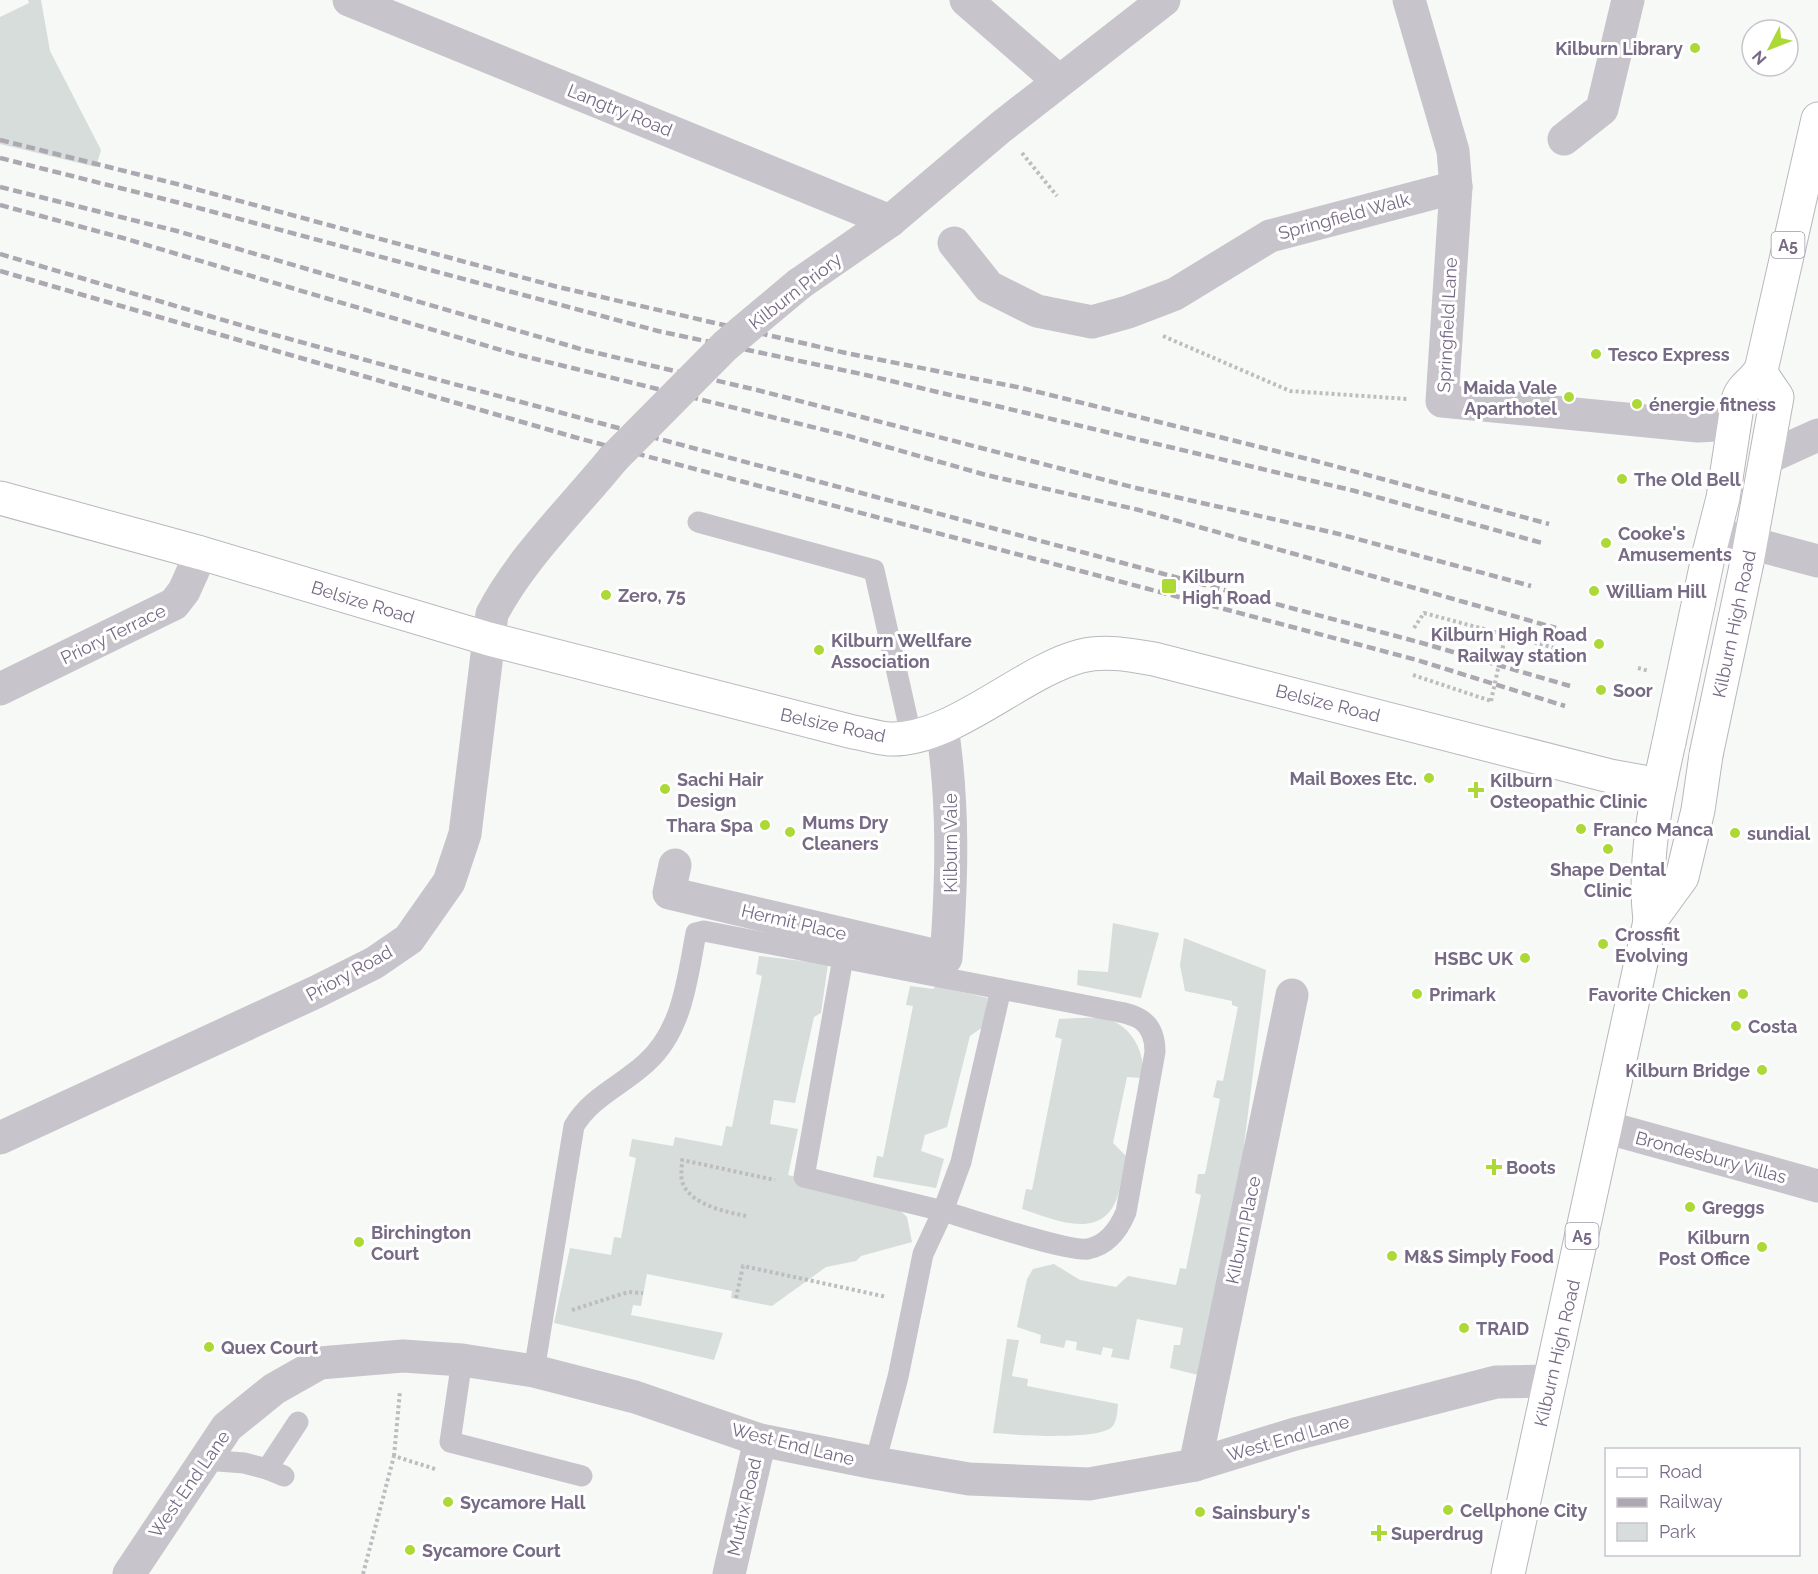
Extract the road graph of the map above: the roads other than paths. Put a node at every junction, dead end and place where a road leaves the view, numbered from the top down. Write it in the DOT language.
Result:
graph roads {
  1 [pos="349,0"];
  2 [pos="966,0"];
  3 [pos="1164,0"];
  4 [pos="1409,0"];
  5 [pos="1628,0"];
  6 [pos="419,14"];
  7 [pos="1059,81"];
  8 [pos="1818,119"];
  9 [pos="1564,139"];
  10 [pos="1456,187"];
  11 [pos="890,221"];
  12 [pos="954,243"];
  13 [pos="1760,372"];
  14 [pos="1733,424"];
  15 [pos="1818,435"];
  16 [pos="1767,458"];
  17 [pos="0,498"];
  18 [pos="1723,498"];
  19 [pos="698,522"];
  20 [pos="1711,543"];
  21 [pos="1749,553"];
  22 [pos="201,554"];
  23 [pos="1818,561"];
  24 [pos="489,639"];
  25 [pos="0,689"];
  26 [pos="926,731"];
  27 [pos="1706,754"];
  28 [pos="1659,785"];
  29 [pos="675,865"];
  30 [pos="1650,921"];
  31 [pos="843,958"];
  32 [pos="946,958"];
  33 [pos="1001,989"];
  34 [pos="1292,995"];
  35 [pos="1605,1127"];
  36 [pos="0,1138"];
  37 [pos="1818,1186"];
  38 [pos="944,1211"];
  39 [pos="462,1360"];
  40 [pos="534,1371"];
  41 [pos="1551,1381"];
  42 [pos="298,1422"];
  43 [pos="760,1440"];
  44 [pos="205,1460"];
  45 [pos="875,1463"];
  46 [pos="1195,1465"];
  47 [pos="582,1476"];
  48 [pos="129,1574"];
  49 [pos="729,1574"];
  50 [pos="1508,1574"];
  1 -- 6 [label="street, Langtry Road"];
  2 -- 7 [label="street"];
  3 -- 7 [label="street, Kilburn Priory"];
  4 -- 10 [label="street, Springfield Lane"];
  5 -- 9 [label="street"];
  6 -- 11 [label="street, Langtry Road"];
  7 -- 11 [label="street, Kilburn Priory"];
  8 -- 13 [label="main road, A5"];
  10 -- 12 [label="street, Springfield Walk"];
  10 -- 14 [label="street, Springfield Lane"];
  11 -- 24 [label="street, Kilburn Priory, bridge"];
  13 -- 14 [label="main road, Kilburn High Road / A5"];
  13 -- 16 [label="main road, Kilburn High Road / A5"];
  14 -- 18 [label="main road, Kilburn High Road / A5"];
  15 -- 16 [label="street"];
  16 -- 18 [label="main road, Kilburn High Road"];
  16 -- 21 [label="main road, Kilburn High Road / A5"];
  17 -- 22 [label="main road, Belsize Road"];
  18 -- 20 [label="main road, Kilburn High Road / A5"];
  19 -- 26 [label="lane"];
  20 -- 21 [label="street"];
  20 -- 28 [label="main road, Kilburn High Road / A5, bridge"];
  21 -- 23 [label="street"];
  21 -- 27 [label="main road, Kilburn High Road / A5, bridge"];
  22 -- 24 [label="main road, Belsize Road"];
  22 -- 25 [label="street, Priory Terrace"];
  24 -- 26 [label="main road, Belsize Road"];
  24 -- 36 [label="street, Priory Road"];
  26 -- 28 [label="main road, Belsize Road"];
  26 -- 32 [label="street, Kilburn Vale"];
  27 -- 28 [label="main road"];
  27 -- 30 [label="main road, Kilburn High Road / A5"];
  28 -- 30 [label="main road, Kilburn High Road / A5"];
  29 -- 32 [label="street, Hermit Place"];
  30 -- 35 [label="main road, Kilburn High Road / A5"];
  31 -- 33 [label="lane"];
  31 -- 38 [label="lane"];
  31 -- 40 [label="lane"];
  33 -- 38 [label="lane"];
  33 -- 38 [label="lane"];
  34 -- 46 [label="street, Kilburn Place"];
  35 -- 37 [label="street, Brondesbury Villas"];
  35 -- 41 [label="main road, Kilburn High Road / A5"];
  38 -- 45 [label="lane"];
  39 -- 40 [label="street, West End Lane"];
  39 -- 44 [label="street, West End Lane"];
  39 -- 47 [label="lane"];
  40 -- 43 [label="street, West End Lane"];
  41 -- 46 [label="street, West End Lane"];
  41 -- 50 [label="main road, Kilburn High Road / A5"];
  42 -- 44 [label="lane"];
  43 -- 45 [label="street, West End Lane"];
  43 -- 49 [label="street, Mutrix Road"];
  44 -- 48 [label="street, West End Lane"];
  45 -- 46 [label="street, West End Lane"];
}
